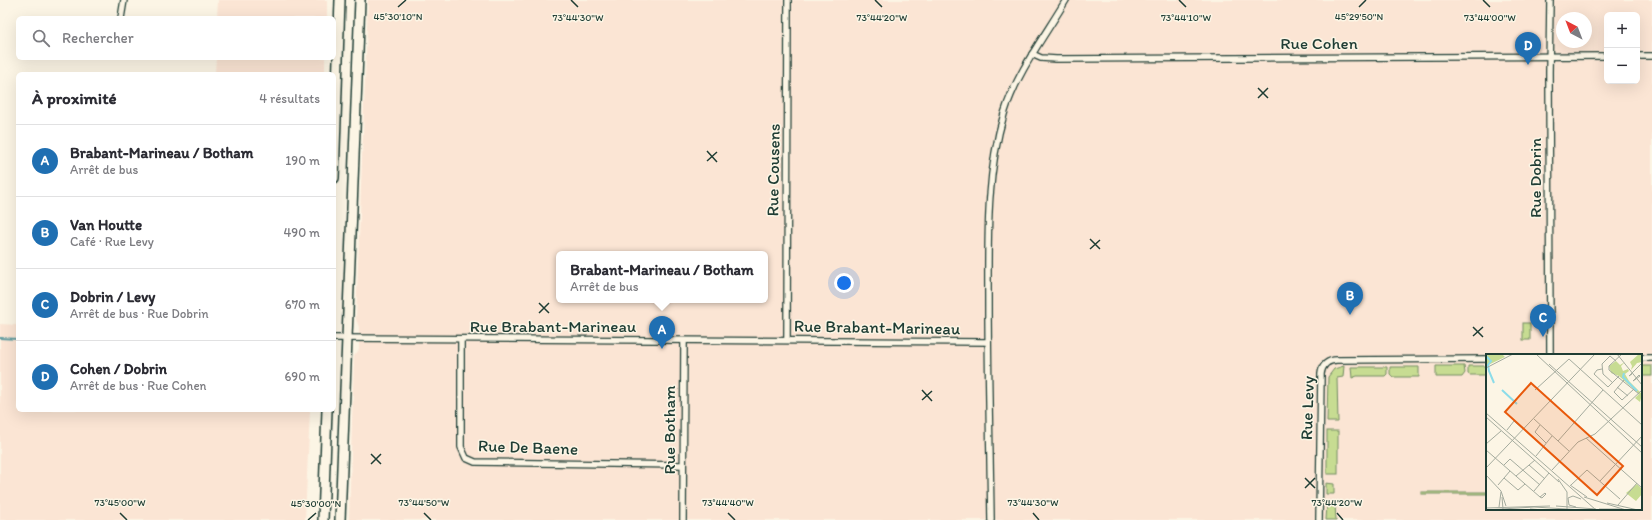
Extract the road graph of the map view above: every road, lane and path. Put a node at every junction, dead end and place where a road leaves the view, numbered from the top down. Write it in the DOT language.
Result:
graph roads {
  1 [pos="124,0"];
  2 [pos="340,0"];
  3 [pos="360,0"];
  4 [pos="788,0"];
  5 [pos="1066,0"];
  6 [pos="1550,0"];
  7 [pos="121,16"];
  8 [pos="1032,54"];
  9 [pos="1549,56"];
  10 [pos="1604,56"];
  11 [pos="1640,56"];
  12 [pos="1652,56"];
  13 [pos="336,119"];
  14 [pos="336,338"];
  15 [pos="347,339"];
  16 [pos="461,340"];
  17 [pos="786,340"];
  18 [pos="684,341"];
  19 [pos="988,342"];
  20 [pos="1550,354"];
  21 [pos="1486,359"];
  22 [pos="327,412"];
  23 [pos="683,465"];
  24 [pos="323,520"];
  25 [pos="340,520"];
  26 [pos="683,520"];
  27 [pos="991,520"];
  28 [pos="1319,520"];
  1 -- 7 [label="street"];
  2 -- 13 [label="main road"];
  3 -- 15 [label="main road"];
  4 -- 17 [label="street, Rue Cousens"];
  5 -- 8 [label="street"];
  6 -- 9 [label="street, Rue Dobrin"];
  8 -- 9 [label="street, Rue Cohen"];
  8 -- 19 [label="street"];
  9 -- 10 [label="street, Rue Cohen"];
  9 -- 20 [label="street, Rue Dobrin"];
  11 -- 12 [label="street"];
  14 -- 15 [label="street, Rue Brabant-Marineau"];
  15 -- 16 [label="street, Rue Brabant-Marineau"];
  15 -- 25 [label="main road"];
  16 -- 18 [label="street, Rue Brabant-Marineau"];
  16 -- 23 [label="street, Rue De Baene"];
  17 -- 18 [label="street, Rue Brabant-Marineau"];
  17 -- 19 [label="street, Rue Brabant-Marineau"];
  18 -- 23 [label="street, Rue Botham"];
  19 -- 27 [label="street"];
  21 -- 28 [label="street, Rue Levy"];
  22 -- 24 [label="main road"];
  23 -- 26 [label="street, Rue Botham"];
}
